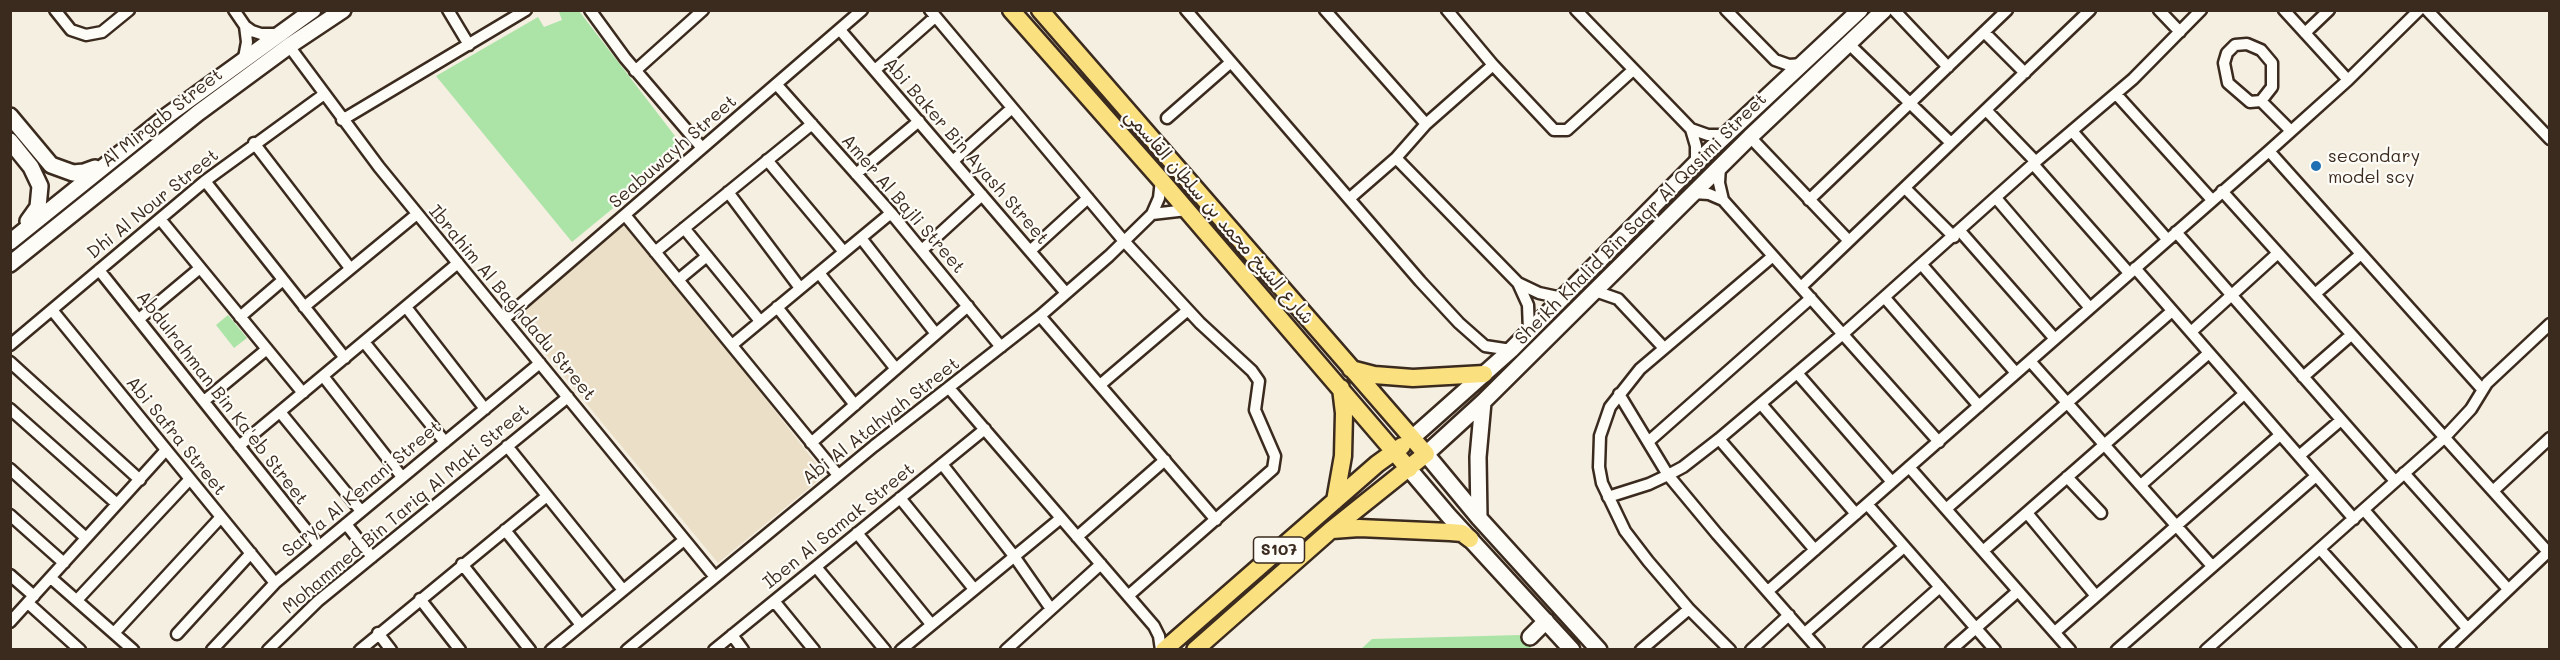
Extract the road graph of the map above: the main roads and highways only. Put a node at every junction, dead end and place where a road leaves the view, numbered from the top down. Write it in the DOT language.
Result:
graph roads {
  1 [pos="313,10"];
  2 [pos="343,10"];
  3 [pos="1011,10"];
  4 [pos="1040,10"];
  5 [pos="1860,10"];
  6 [pos="1884,10"];
  7 [pos="1840,29"];
  8 [pos="1833,60"];
  9 [pos="168,115"];
  10 [pos="10,116"];
  11 [pos="10,132"];
  12 [pos="10,141"];
  13 [pos="156,147"];
  14 [pos="38,150"];
  15 [pos="116,155"];
  16 [pos="10,240"];
  17 [pos="10,264"];
  18 [pos="1351,369"];
  19 [pos="1484,374"];
  20 [pos="1341,387"];
  21 [pos="1483,402"];
  22 [pos="1412,438"];
  23 [pos="1395,451"];
  24 [pos="1426,454"];
  25 [pos="1409,470"];
  26 [pos="1335,501"];
  27 [pos="1479,519"];
  28 [pos="1331,530"];
  29 [pos="1470,539"];
  30 [pos="1546,621"];
  31 [pos="1530,637"];
  32 [pos="1163,650"];
  33 [pos="1195,650"];
  34 [pos="1572,650"];
  35 [pos="1599,650"];
  1 -- 9 [label="main road"];
  2 -- 13 [label="main road, Al Mirgab Street"];
  3 -- 20 [label="main road, شارع الشيخ محمد بن سلطان القاسمي"];
  4 -- 18 [label="main road, شارع الشيخ محمد بن سلطان القاسمي"];
  5 -- 7 [label="main road, Sheikh Khalid Bin Saqr Al Qasimi Street"];
  6 -- 8 [label="main road, Sheikh Khalid Bin Saqr Al Qasimi Street"];
  7 -- 8 [label="main road"];
  7 -- 19 [label="main road, Sheikh Khalid Bin Saqr Al Qasimi Street"];
  8 -- 21 [label="main road, Sheikh Khalid Bin Saqr Al Qasimi Street"];
  9 -- 13 [label="main road"];
  9 -- 15 [label="main road"];
  10 -- 14 [label="main road"];
  11 -- 14 [label="main road"];
  12 -- 16 [label="main road"];
  13 -- 17 [label="main road, Al Mirgab Street"];
  14 -- 15 [label="main road"];
  15 -- 16 [label="main road"];
  18 -- 19 [label="main road"];
  18 -- 22 [label="main road, شارع الشيخ محمد بن سلطان القاسمي"];
  19 -- 22 [label="main road, Sheikh Khalid Bin Saqr Al Qasimi Street"];
  20 -- 23 [label="main road, شارع الشيخ محمد بن سلطان القاسمي"];
  20 -- 26 [label="main road"];
  21 -- 24 [label="main road, Sheikh Khalid Bin Saqr Al Qasimi Street"];
  21 -- 27 [label="main road"];
  22 -- 23 [label="main road"];
  22 -- 24 [label="main road, شارع الشيخ محمد بن سلطان القاسمي"];
  23 -- 25 [label="main road, شارع الشيخ محمد بن سلطان القاسمي"];
  23 -- 26 [label="main road, S107"];
  24 -- 25 [label="main road"];
  24 -- 27 [label="main road"];
  25 -- 28 [label="main road, S107"];
  25 -- 29 [label="main road"];
  26 -- 32 [label="main road, S107"];
  27 -- 35 [label="main road"];
  28 -- 29 [label="main road"];
  28 -- 33 [label="main road, S107"];
  29 -- 30 [label="main road"];
  30 -- 31 [label="main road"];
  30 -- 34 [label="main road"];
}
